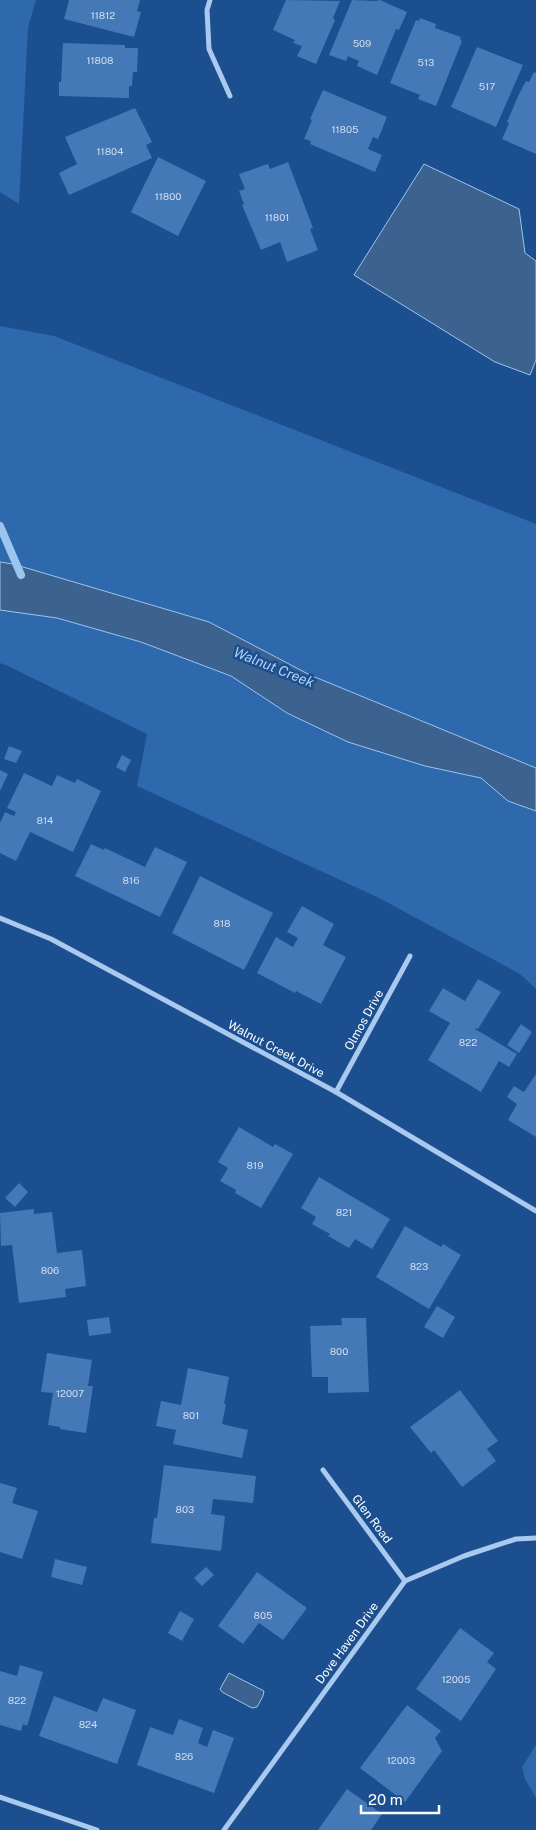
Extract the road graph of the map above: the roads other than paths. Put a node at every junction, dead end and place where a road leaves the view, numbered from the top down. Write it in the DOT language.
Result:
graph roads {
  1 [pos="210,0"];
  2 [pos="230,96"];
  3 [pos="0,918"];
  4 [pos="410,956"];
  5 [pos="336,1092"];
  6 [pos="536,1211"];
  7 [pos="322,1470"];
  8 [pos="536,1538"];
  9 [pos="406,1580"];
  10 [pos="0,1797"];
  11 [pos="96,1830"];
  12 [pos="224,1830"];
  1 -- 2 [label="street"];
  3 -- 5 [label="street, Walnut Creek Drive"];
  4 -- 5 [label="street, Olmos Drive"];
  5 -- 6 [label="street, Walnut Creek Drive"];
  7 -- 9 [label="street, Glen Road"];
  8 -- 9 [label="street"];
  9 -- 12 [label="street, Dove Haven Drive"];
  10 -- 11 [label="street"];
}
